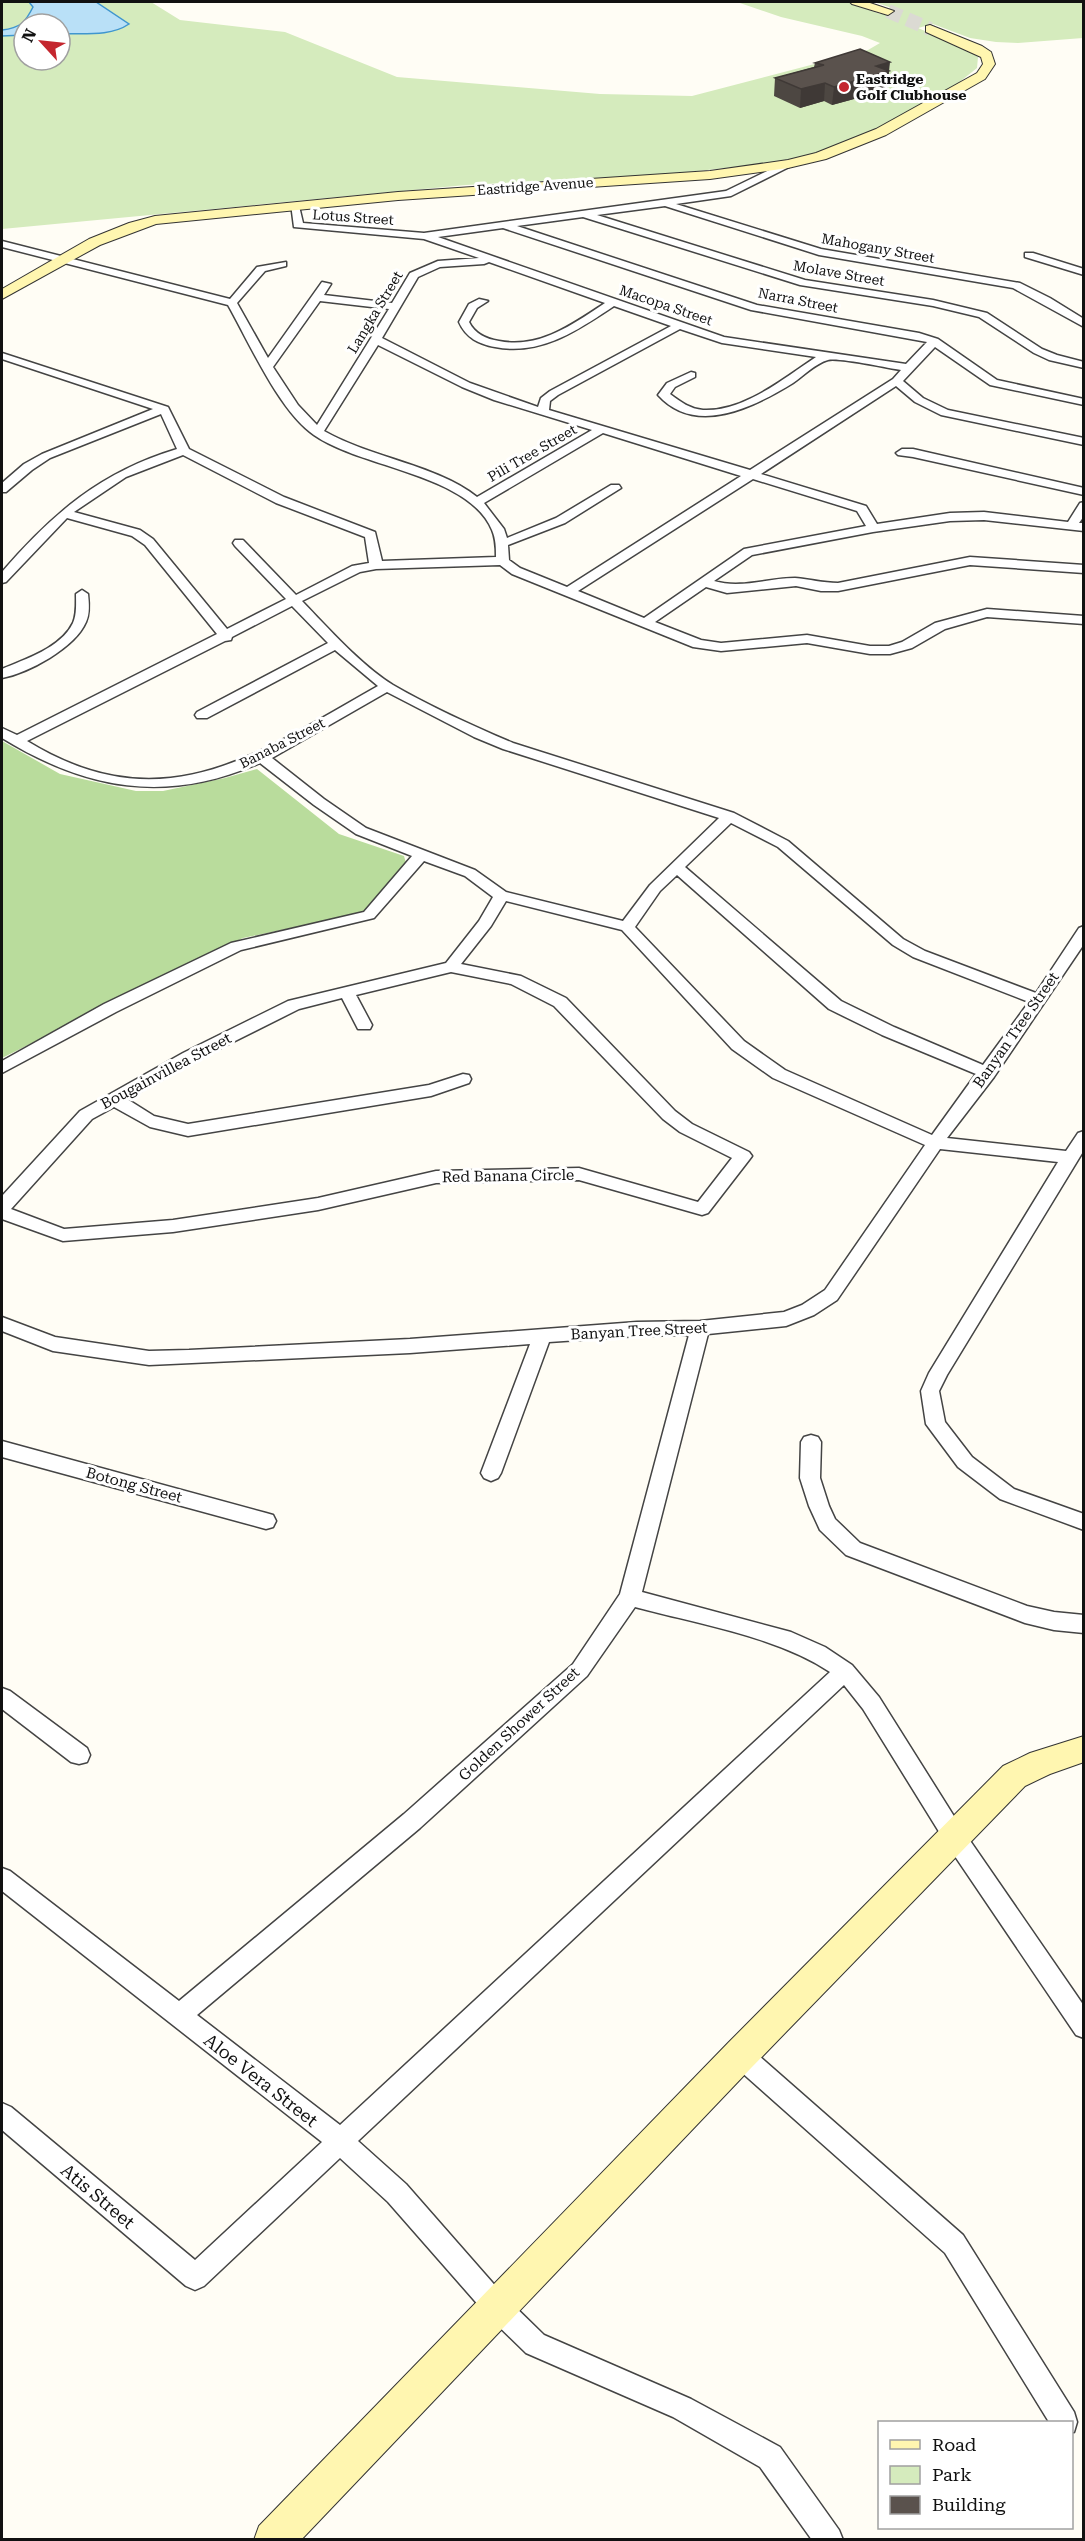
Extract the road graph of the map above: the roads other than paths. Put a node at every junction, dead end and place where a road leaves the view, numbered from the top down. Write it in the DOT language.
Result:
graph roads {
  1 [pos="856,2"];
  2 [pos="888,11"];
  3 [pos="930,29"];
  4 [pos="788,164"];
  5 [pos="710,175"];
  6 [pos="728,194"];
  7 [pos="664,203"];
  8 [pos="294,207"];
  9 [pos="584,214"];
  10 [pos="503,225"];
  11 [pos="424,236"];
  12 [pos="2,244"];
  13 [pos="1029,255"];
  14 [pos="63,259"];
  15 [pos="492,261"];
  16 [pos="282,264"];
  17 [pos="1083,272"];
  18 [pos="326,284"];
  19 [pos="2,296"];
  20 [pos="316,297"];
  21 [pos="483,301"];
  22 [pos="613,302"];
  23 [pos="232,303"];
  24 [pos="394,306"];
  25 [pos="1083,324"];
  26 [pos="680,325"];
  27 [pos="375,339"];
  28 [pos="934,341"];
  29 [pos="2,356"];
  30 [pos="826,356"];
  31 [pos="268,365"];
  32 [pos="1083,365"];
  33 [pos="908,368"];
  34 [pos="691,375"];
  35 [pos="897,381"];
  36 [pos="1083,402"];
  37 [pos="164,409"];
  38 [pos="543,412"];
  39 [pos="602,429"];
  40 [pos="318,432"];
  41 [pos="1083,442"];
  42 [pos="184,451"];
  43 [pos="902,453"];
  44 [pos="751,474"];
  45 [pos="615,488"];
  46 [pos="2,489"];
  47 [pos="1083,492"];
  48 [pos="477,502"];
  49 [pos="1083,506"];
  50 [pos="67,514"];
  51 [pos="1077,526"];
  52 [pos="873,528"];
  53 [pos="239,543"];
  54 [pos="501,543"];
  55 [pos="502,561"];
  56 [pos="376,565"];
  57 [pos="1083,569"];
  58 [pos="2,579"];
  59 [pos="705,583"];
  60 [pos="568,592"];
  61 [pos="82,594"];
  62 [pos="296,600"];
  63 [pos="1083,620"];
  64 [pos="645,623"];
  65 [pos="226,637"];
  66 [pos="336,644"];
  67 [pos="2,674"];
  68 [pos="387,687"];
  69 [pos="202,715"];
  70 [pos="2,732"];
  71 [pos="16,741"];
  72 [pos="262,757"];
  73 [pos="729,816"];
  74 [pos="421,855"];
  75 [pos="676,867"];
  76 [pos="501,895"];
  77 [pos="627,927"];
  78 [pos="1083,931"];
  79 [pos="451,967"];
  80 [pos="347,993"];
  81 [pos="1039,1000"];
  82 [pos="364,1025"];
  83 [pos="2,1068"];
  84 [pos="988,1073"];
  85 [pos="464,1079"];
  86 [pos="113,1098"];
  87 [pos="1083,1137"];
  88 [pos="935,1143"];
  89 [pos="1070,1157"];
  90 [pos="2,1210"];
  91 [pos="2,1324"];
  92 [pos="700,1328"];
  93 [pos="542,1336"];
  94 [pos="811,1442"];
  95 [pos="2,1449"];
  96 [pos="491,1473"];
  97 [pos="266,1521"];
  98 [pos="1083,1522"];
  99 [pos="630,1597"];
  100 [pos="1083,1624"];
  101 [pos="845,1671"];
  102 [pos="2,1697"];
  103 [pos="1083,1749"];
  104 [pos="79,1755"];
  105 [pos="954,1836"];
  106 [pos="2,1878"];
  107 [pos="180,2015"];
  108 [pos="1083,2027"];
  109 [pos="740,2055"];
  110 [pos="2,2115"];
  111 [pos="340,2141"];
  112 [pos="497,2307"];
  113 [pos="1063,2421"];
  114 [pos="273,2540"];
  115 [pos="829,2540"];
  1 -- 2 [label="street"];
  3 -- 4 [label="street, Eastridge Avenue"];
  4 -- 5 [label="street, Eastridge Avenue"];
  4 -- 6 [label="street"];
  5 -- 6 [label="street"];
  5 -- 8 [label="street, Eastridge Avenue"];
  6 -- 7 [label="street"];
  7 -- 9 [label="street"];
  7 -- 25 [label="street, Mahogany Street"];
  8 -- 11 [label="street, Lotus Street"];
  8 -- 14 [label="street, Eastridge Avenue"];
  9 -- 10 [label="street"];
  9 -- 32 [label="street, Molave Street"];
  10 -- 11 [label="street"];
  10 -- 28 [label="street, Narra Street"];
  11 -- 15 [label="street, Macopa Street"];
  12 -- 14 [label="street"];
  13 -- 17 [label="street"];
  14 -- 19 [label="street, Eastridge Avenue"];
  14 -- 23 [label="street"];
  15 -- 22 [label="street, Macopa Street"];
  15 -- 24 [label="street, Langka Street"];
  16 -- 23 [label="street"];
  18 -- 20 [label="street"];
  20 -- 24 [label="street"];
  20 -- 31 [label="street"];
  21 -- 22 [label="street"];
  22 -- 26 [label="street, Macopa Street"];
  23 -- 31 [label="street"];
  24 -- 27 [label="street, Langka Street"];
  26 -- 30 [label="street, Macopa Street"];
  26 -- 38 [label="street"];
  27 -- 38 [label="street"];
  27 -- 40 [label="street, Langka Street"];
  28 -- 33 [label="street"];
  28 -- 36 [label="street, Narra Street"];
  29 -- 37 [label="street"];
  30 -- 33 [label="street, Macopa Street"];
  30 -- 34 [label="street"];
  31 -- 40 [label="street"];
  33 -- 35 [label="street"];
  35 -- 41 [label="street"];
  35 -- 44 [label="street"];
  37 -- 42 [label="street"];
  37 -- 46 [label="street"];
  38 -- 39 [label="street"];
  39 -- 44 [label="street"];
  39 -- 48 [label="street, Pili Tree Street"];
  40 -- 48 [label="street"];
  42 -- 50 [label="street"];
  42 -- 56 [label="street"];
  43 -- 47 [label="street"];
  44 -- 52 [label="street"];
  44 -- 60 [label="street"];
  45 -- 54 [label="street"];
  48 -- 54 [label="street"];
  49 -- 51 [label="street"];
  50 -- 58 [label="street"];
  50 -- 65 [label="street"];
  51 -- 52 [label="street"];
  52 -- 59 [label="street"];
  53 -- 62 [label="street"];
  54 -- 55 [label="street"];
  55 -- 56 [label="street"];
  55 -- 60 [label="street"];
  56 -- 62 [label="street"];
  57 -- 59 [label="street"];
  59 -- 64 [label="street"];
  60 -- 64 [label="street"];
  61 -- 67 [label="street"];
  62 -- 65 [label="street"];
  62 -- 66 [label="street"];
  63 -- 64 [label="street"];
  65 -- 71 [label="street"];
  66 -- 68 [label="street"];
  66 -- 69 [label="street"];
  68 -- 72 [label="street, Banaba Street"];
  68 -- 73 [label="street"];
  70 -- 71 [label="street, Banaba Street"];
  71 -- 72 [label="street, Banaba Street"];
  72 -- 74 [label="street"];
  73 -- 75 [label="street"];
  73 -- 81 [label="street"];
  74 -- 76 [label="street"];
  74 -- 83 [label="street"];
  75 -- 77 [label="street"];
  75 -- 84 [label="street"];
  76 -- 77 [label="street"];
  76 -- 79 [label="street"];
  77 -- 88 [label="street"];
  78 -- 81 [label="street, Banyan Tree Street"];
  79 -- 80 [label="street, Bougainvillea Street"];
  79 -- 90 [label="street, Red Banana Circle"];
  80 -- 82 [label="street"];
  80 -- 86 [label="street, Bougainvillea Street"];
  81 -- 84 [label="street, Banyan Tree Street"];
  84 -- 88 [label="street, Banyan Tree Street"];
  85 -- 86 [label="street"];
  86 -- 90 [label="street, Bougainvillea Street"];
  87 -- 89 [label="street"];
  88 -- 89 [label="street"];
  88 -- 92 [label="street, Banyan Tree Street"];
  89 -- 98 [label="street"];
  91 -- 93 [label="street, Banyan Tree Street"];
  92 -- 93 [label="street, Banyan Tree Street"];
  92 -- 99 [label="street, Golden Shower Street"];
  93 -- 96 [label="street"];
  94 -- 100 [label="street"];
  95 -- 97 [label="street, Botong Street"];
  99 -- 101 [label="street"];
  99 -- 107 [label="street, Golden Shower Street"];
  101 -- 105 [label="street"];
  101 -- 111 [label="street"];
  102 -- 104 [label="street"];
  103 -- 105 [label="street"];
  105 -- 108 [label="street"];
  105 -- 109 [label="street"];
  106 -- 107 [label="street, Aloe Vera Street"];
  107 -- 111 [label="street, Aloe Vera Street"];
  109 -- 112 [label="street"];
  109 -- 113 [label="street"];
  110 -- 111 [label="street, Atis Street"];
  111 -- 112 [label="street, Aloe Vera Street"];
  112 -- 114 [label="street"];
  112 -- 115 [label="street, Aloe Vera Street"];
}
